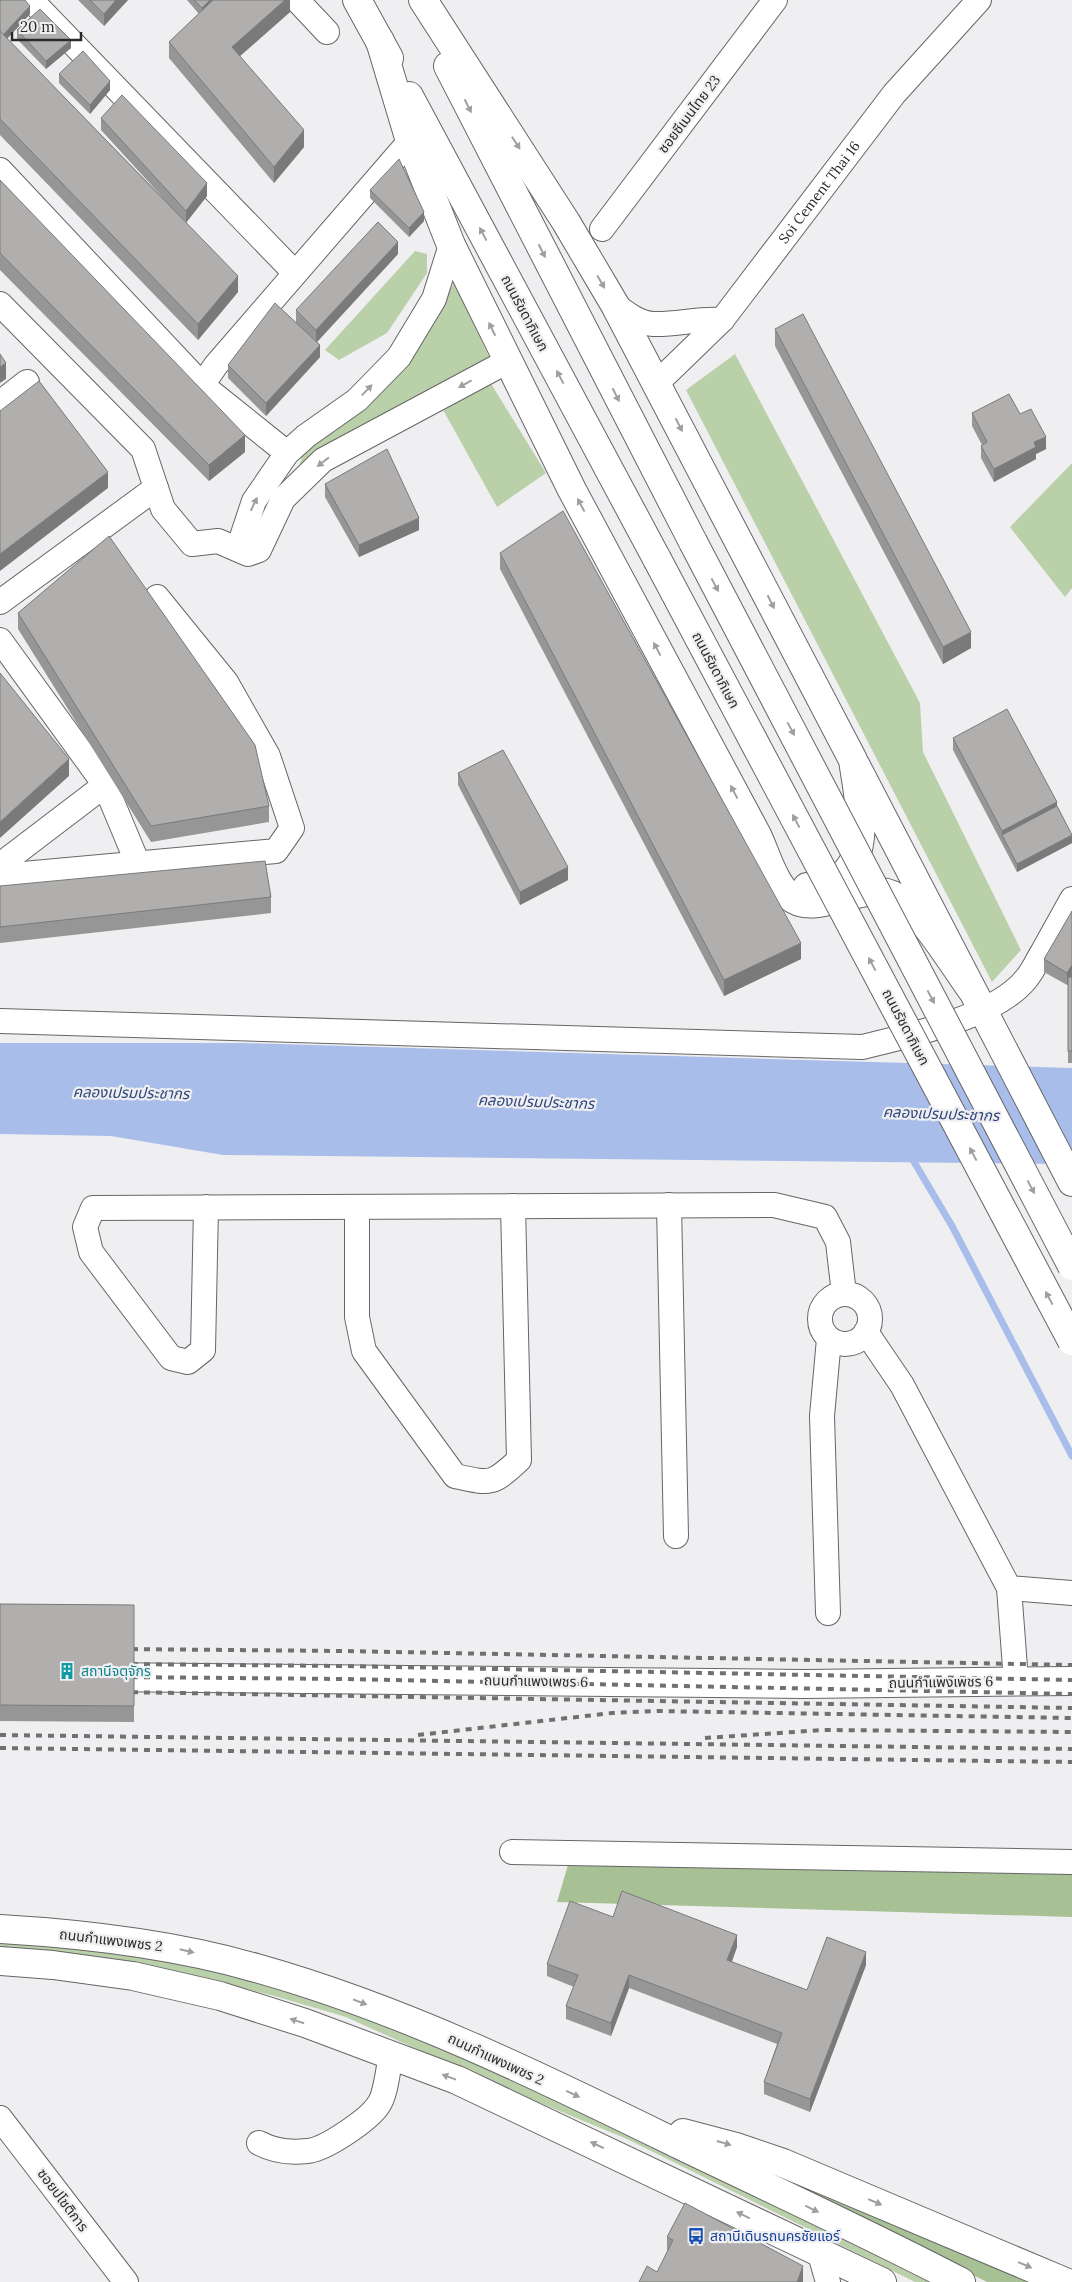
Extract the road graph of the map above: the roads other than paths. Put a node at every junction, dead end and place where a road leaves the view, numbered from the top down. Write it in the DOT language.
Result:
graph roads {
  1 [pos="31,0"];
  2 [pos="297,0"];
  3 [pos="358,0"];
  4 [pos="414,0"];
  5 [pos="423,0"];
  6 [pos="775,0"];
  7 [pos="979,0"];
  8 [pos="327,32"];
  9 [pos="380,41"];
  10 [pos="410,141"];
  11 [pos="0,170"];
  12 [pos="602,229"];
  13 [pos="451,245"];
  14 [pos="295,273"];
  15 [pos="615,305"];
  16 [pos="2,308"];
  17 [pos="722,320"];
  18 [pos="508,361"];
  19 [pos="27,382"];
  20 [pos="657,383"];
  21 [pos="202,385"];
  22 [pos="0,403"];
  23 [pos="287,453"];
  24 [pos="156,488"];
  25 [pos="238,549"];
  26 [pos="157,597"];
  27 [pos="0,602"];
  28 [pos="0,640"];
  29 [pos="852,760"];
  30 [pos="105,785"];
  31 [pos="757,835"];
  32 [pos="138,864"];
  33 [pos="0,865"];
  34 [pos="0,876"];
  35 [pos="1072,899"];
  36 [pos="977,999"];
  37 [pos="0,1021"];
  38 [pos="1072,1182"];
  39 [pos="669,1205"];
  40 [pos="513,1206"];
  41 [pos="206,1207"];
  42 [pos="356,1207"];
  43 [pos="1072,1266"];
  44 [pos="844,1294"];
  45 [pos="866,1332"];
  46 [pos="828,1339"];
  47 [pos="1072,1341"];
  48 [pos="676,1536"];
  49 [pos="1009,1588"];
  50 [pos="1072,1593"];
  51 [pos="828,1613"];
  52 [pos="69,1677"];
  53 [pos="1016,1681"];
  54 [pos="1072,1681"];
  55 [pos="512,1852"];
  56 [pos="1072,1862"];
  57 [pos="0,1929"];
  58 [pos="0,1961"];
  59 [pos="391,2056"];
  60 [pos="0,2118"];
  61 [pos="642,2126"];
  62 [pos="259,2143"];
  63 [pos="820,2251"];
  64 [pos="126,2282"];
  65 [pos="828,2282"];
  66 [pos="882,2282"];
  67 [pos="961,2282"];
  68 [pos="1064,2282"];
  1 -- 14 [label="street"];
  2 -- 8 [label="street"];
  3 -- 9 [label="main road, ถนนรัชดาภิเษก"];
  4 -- 43 [label="main road, one-way, bridge"];
  5 -- 15 [label="main road, one-way"];
  6 -- 12 [label="street, ซอยซีเมนไทย 23"];
  7 -- 17 [label="street, Soi Cement Thai 16"];
  9 -- 10 [label="main road"];
  47 -- 9 [label="main road, ถนนรัชดาภิเษก, one-way, bridge"];
  10 -- 13 [label="main road"];
  10 -- 14 [label="street"];
  11 -- 21 [label="street"];
  18 -- 13 [label="main road, one-way"];
  23 -- 13 [label="street, one-way"];
  14 -- 21 [label="street"];
  15 -- 17 [label="street"];
  15 -- 20 [label="main road"];
  16 -- 24 [label="street"];
  17 -- 20 [label="street, Soi Cement Thai 16"];
  18 -- 25 [label="street, one-way"];
  31 -- 18 [label="main road, one-way"];
  19 -- 22 [label="street"];
  20 -- 29 [label="main road, one-way"];
  21 -- 23 [label="street"];
  25 -- 23 [label="street, one-way"];
  24 -- 25 [label="street"];
  24 -- 27 [label="street"];
  26 -- 32 [label="street"];
  28 -- 30 [label="street"];
  29 -- 31 [label="main road"];
  29 -- 36 [label="main road"];
  30 -- 32 [label="street"];
  30 -- 33 [label="street"];
  31 -- 36 [label="main road"];
  32 -- 34 [label="street"];
  35 -- 36 [label="street"];
  36 -- 37 [label="street"];
  36 -- 38 [label="main road"];
  39 -- 40 [label="street"];
  39 -- 44 [label="street"];
  39 -- 48 [label="street"];
  40 -- 42 [label="street"];
  40 -- 42 [label="street"];
  41 -- 41 [label="street"];
  41 -- 42 [label="street"];
  44 -- 45 [label="street"];
  44 -- 46 [label="street"];
  45 -- 46 [label="street"];
  45 -- 49 [label="street"];
  46 -- 51 [label="street"];
  49 -- 50 [label="street"];
  49 -- 53 [label="street"];
  52 -- 53 [label="main road, ถนนกำแพงเพชร 6"];
  53 -- 54 [label="main road, ถนนกำแพงเพชร 6"];
  55 -- 56 [label="street"];
  57 -- 61 [label="main road, ถนนกำแพงเพชร 2, one-way"];
  59 -- 58 [label="main road, one-way"];
  59 -- 62 [label="street"];
  63 -- 59 [label="main road, one-way"];
  60 -- 64 [label="street, ซอยปโชติการ"];
  61 -- 67 [label="main road, ถนนกำแพงเพชร 2, one-way"];
  61 -- 68 [label="main road, one-way"];
  63 -- 65 [label="street"];
  63 -- 66 [label="main road"];
}
